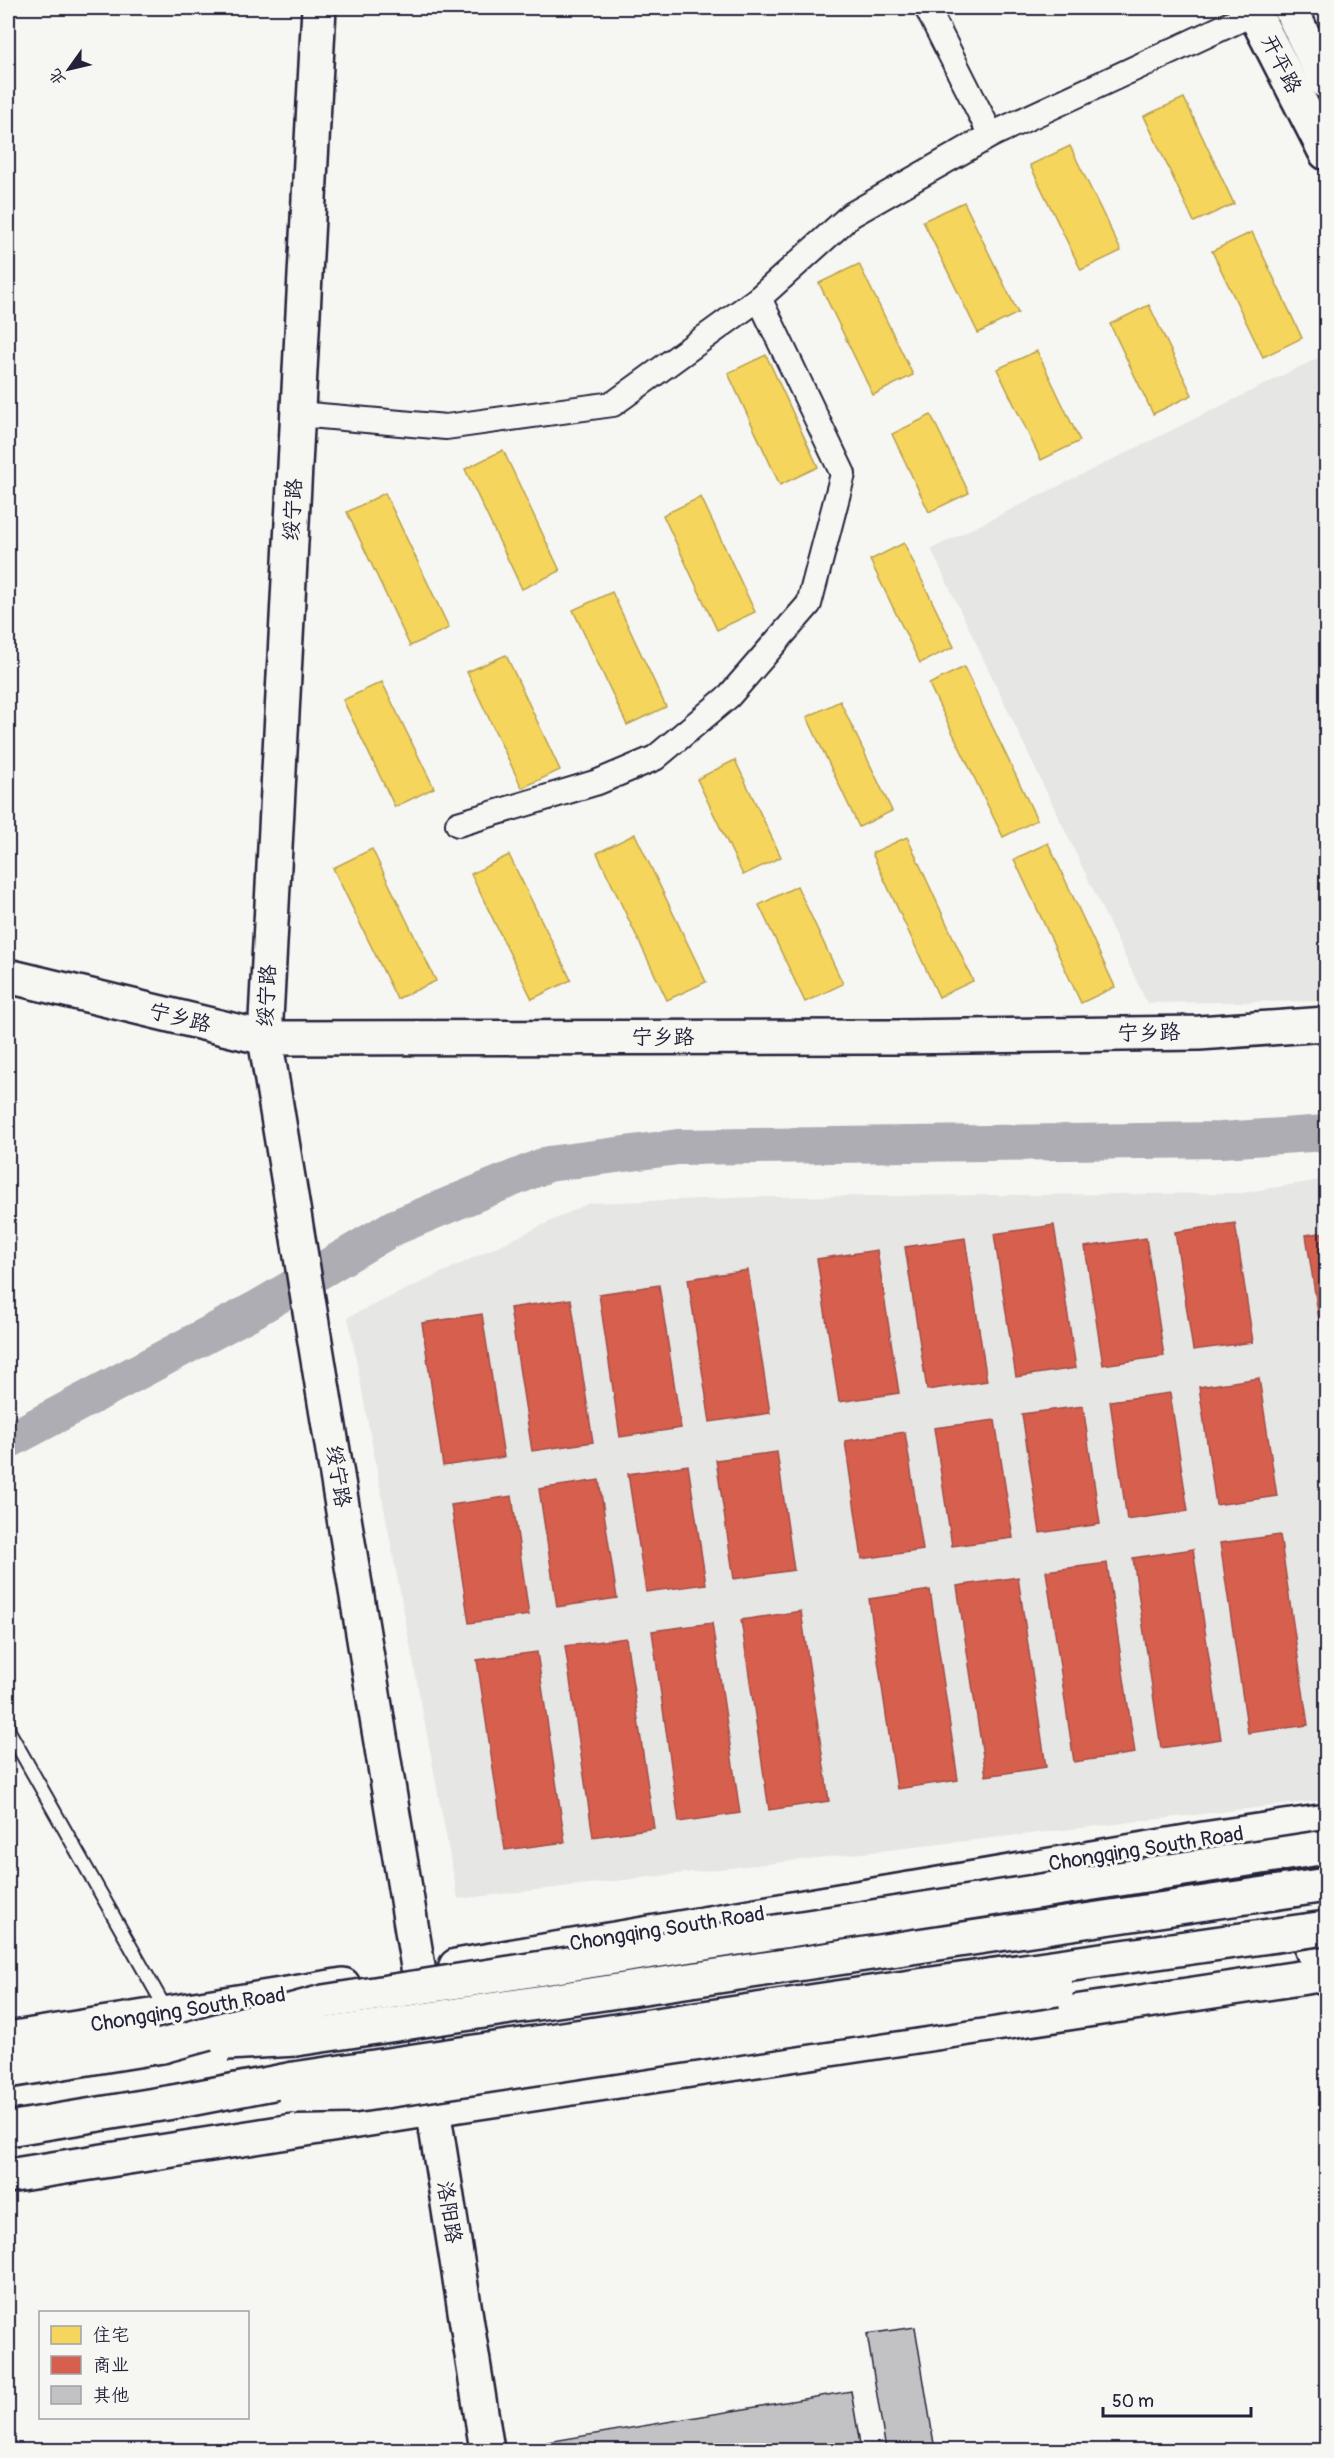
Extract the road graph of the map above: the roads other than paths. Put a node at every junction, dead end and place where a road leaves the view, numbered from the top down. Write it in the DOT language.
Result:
graph roads {
  1 [pos="319,8"];
  2 [pos="927,8"];
  3 [pos="1290,8"];
  4 [pos="1253,10"];
  5 [pos="1326,82"];
  6 [pos="991,135"];
  7 [pos="1326,153"];
  8 [pos="759,298"];
  9 [pos="298,414"];
  10 [pos="458,824"];
  11 [pos="8,976"];
  12 [pos="1326,1024"];
  13 [pos="265,1038"];
  14 [pos="8,1724"];
  15 [pos="1326,1821"];
  16 [pos="1326,1847"];
  17 [pos="1326,1885"];
  18 [pos="1326,1928"];
  19 [pos="1326,1950"];
  20 [pos="419,1973"];
  21 [pos="1326,1974"];
  22 [pos="168,2012"];
  23 [pos="8,2039"];
  24 [pos="162,2046"];
  25 [pos="8,2071"];
  26 [pos="179,2101"];
  27 [pos="433,2109"];
  28 [pos="8,2129"];
  29 [pos="8,2176"];
  30 [pos="487,2451"];
  1 -- 9 [label="main road, 绥宁路"];
  2 -- 6 [label="street"];
  3 -- 5 [label="main road, 开平路"];
  4 -- 6 [label="street"];
  4 -- 7 [label="main road, 开平路"];
  6 -- 8 [label="street"];
  8 -- 9 [label="street"];
  8 -- 10 [label="street"];
  9 -- 13 [label="main road, 绥宁路"];
  11 -- 13 [label="main road, 宁乡路"];
  12 -- 13 [label="main road, 宁乡路"];
  13 -- 20 [label="main road, 绥宁路"];
  14 -- 22 [label="lane"];
  15 -- 20 [label="main road, Chongqing South Road"];
  16 -- 24 [label="main road, bridge"];
  17 -- 24 [label="main road, bridge"];
  18 -- 26 [label="main road, bridge"];
  19 -- 26 [label="main road, bridge"];
  20 -- 22 [label="main road, Chongqing South Road"];
  20 -- 27 [label="main road, 洛阳路"];
  21 -- 27 [label="main road"];
  22 -- 23 [label="main road, Chongqing South Road"];
  24 -- 25 [label="main road"];
  26 -- 28 [label="main road"];
  27 -- 29 [label="main road"];
  27 -- 30 [label="main road, 洛阳路"];
}
